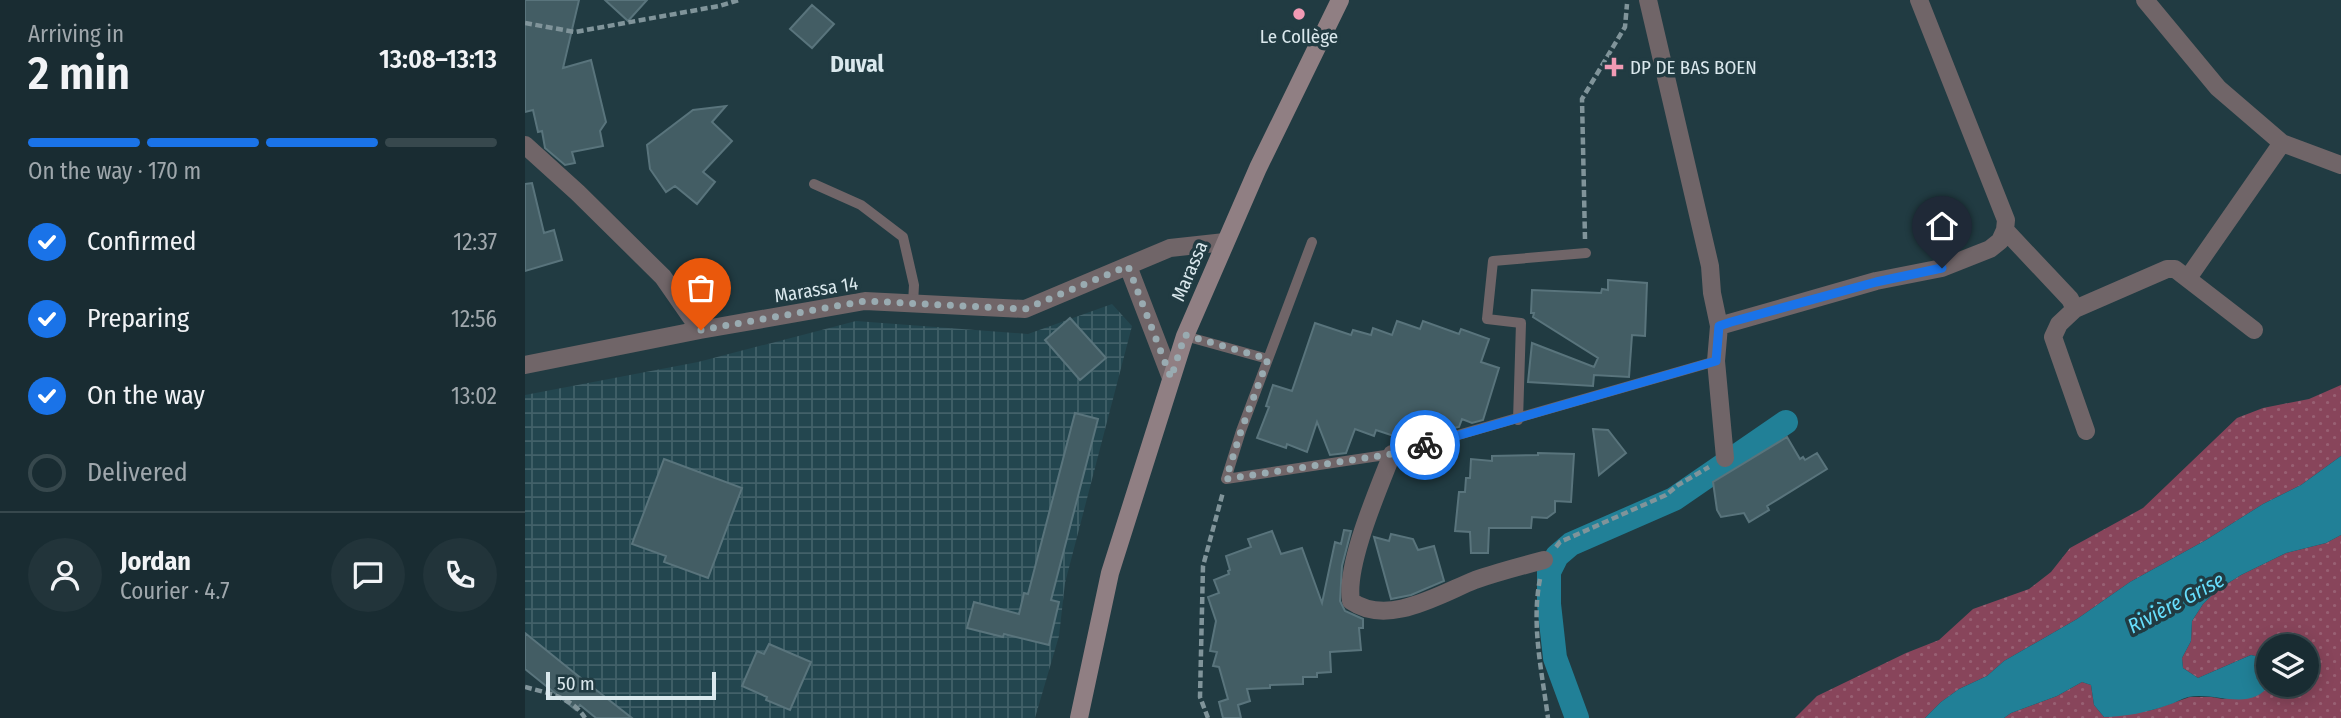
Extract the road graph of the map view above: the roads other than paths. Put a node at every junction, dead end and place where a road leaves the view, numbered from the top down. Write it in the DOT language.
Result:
graph roads {
  1 [pos="1340,0"];
  2 [pos="1649,0"];
  3 [pos="1919,0"];
  4 [pos="2145,0"];
  5 [pos="2282,143"];
  6 [pos="525,145"];
  7 [pos="2341,165"];
  8 [pos="814,184"];
  9 [pos="2005,230"];
  10 [pos="1225,242"];
  11 [pos="1312,242"];
  12 [pos="1586,253"];
  13 [pos="1128,266"];
  14 [pos="2188,278"];
  15 [pos="913,304"];
  16 [pos="2075,309"];
  17 [pos="1719,326"];
  18 [pos="701,330"];
  19 [pos="2254,330"];
  20 [pos="1185,335"];
  21 [pos="1268,359"];
  22 [pos="1716,361"];
  23 [pos="525,365"];
  24 [pos="1171,378"];
  25 [pos="1518,420"];
  26 [pos="2086,431"];
  27 [pos="1392,454"];
  28 [pos="1724,458"];
  29 [pos="1544,560"];
  30 [pos="1079,718"];
  1 -- 10 [label="main road, Marassa"];
  2 -- 17 [label="street"];
  3 -- 9 [label="street"];
  4 -- 5 [label="street"];
  5 -- 7 [label="street"];
  5 -- 14 [label="street"];
  6 -- 18 [label="street"];
  8 -- 15 [label="lane"];
  9 -- 16 [label="street"];
  9 -- 17 [label="street"];
  10 -- 13 [label="street, Marassa 14"];
  10 -- 20 [label="main road, Marassa"];
  11 -- 21 [label="lane"];
  12 -- 25 [label="lane"];
  13 -- 15 [label="street, Marassa 14"];
  13 -- 24 [label="street"];
  14 -- 16 [label="street"];
  14 -- 19 [label="street"];
  15 -- 18 [label="street, Marassa 14"];
  16 -- 26 [label="street"];
  17 -- 22 [label="street"];
  18 -- 23 [label="street, Marassa 14"];
  20 -- 21 [label="lane"];
  20 -- 24 [label="main road, Marassa"];
  21 -- 27 [label="lane"];
  22 -- 25 [label="lane"];
  22 -- 28 [label="street"];
  24 -- 30 [label="main road, Marassa"];
  25 -- 27 [label="lane"];
  27 -- 29 [label="street"];
}
